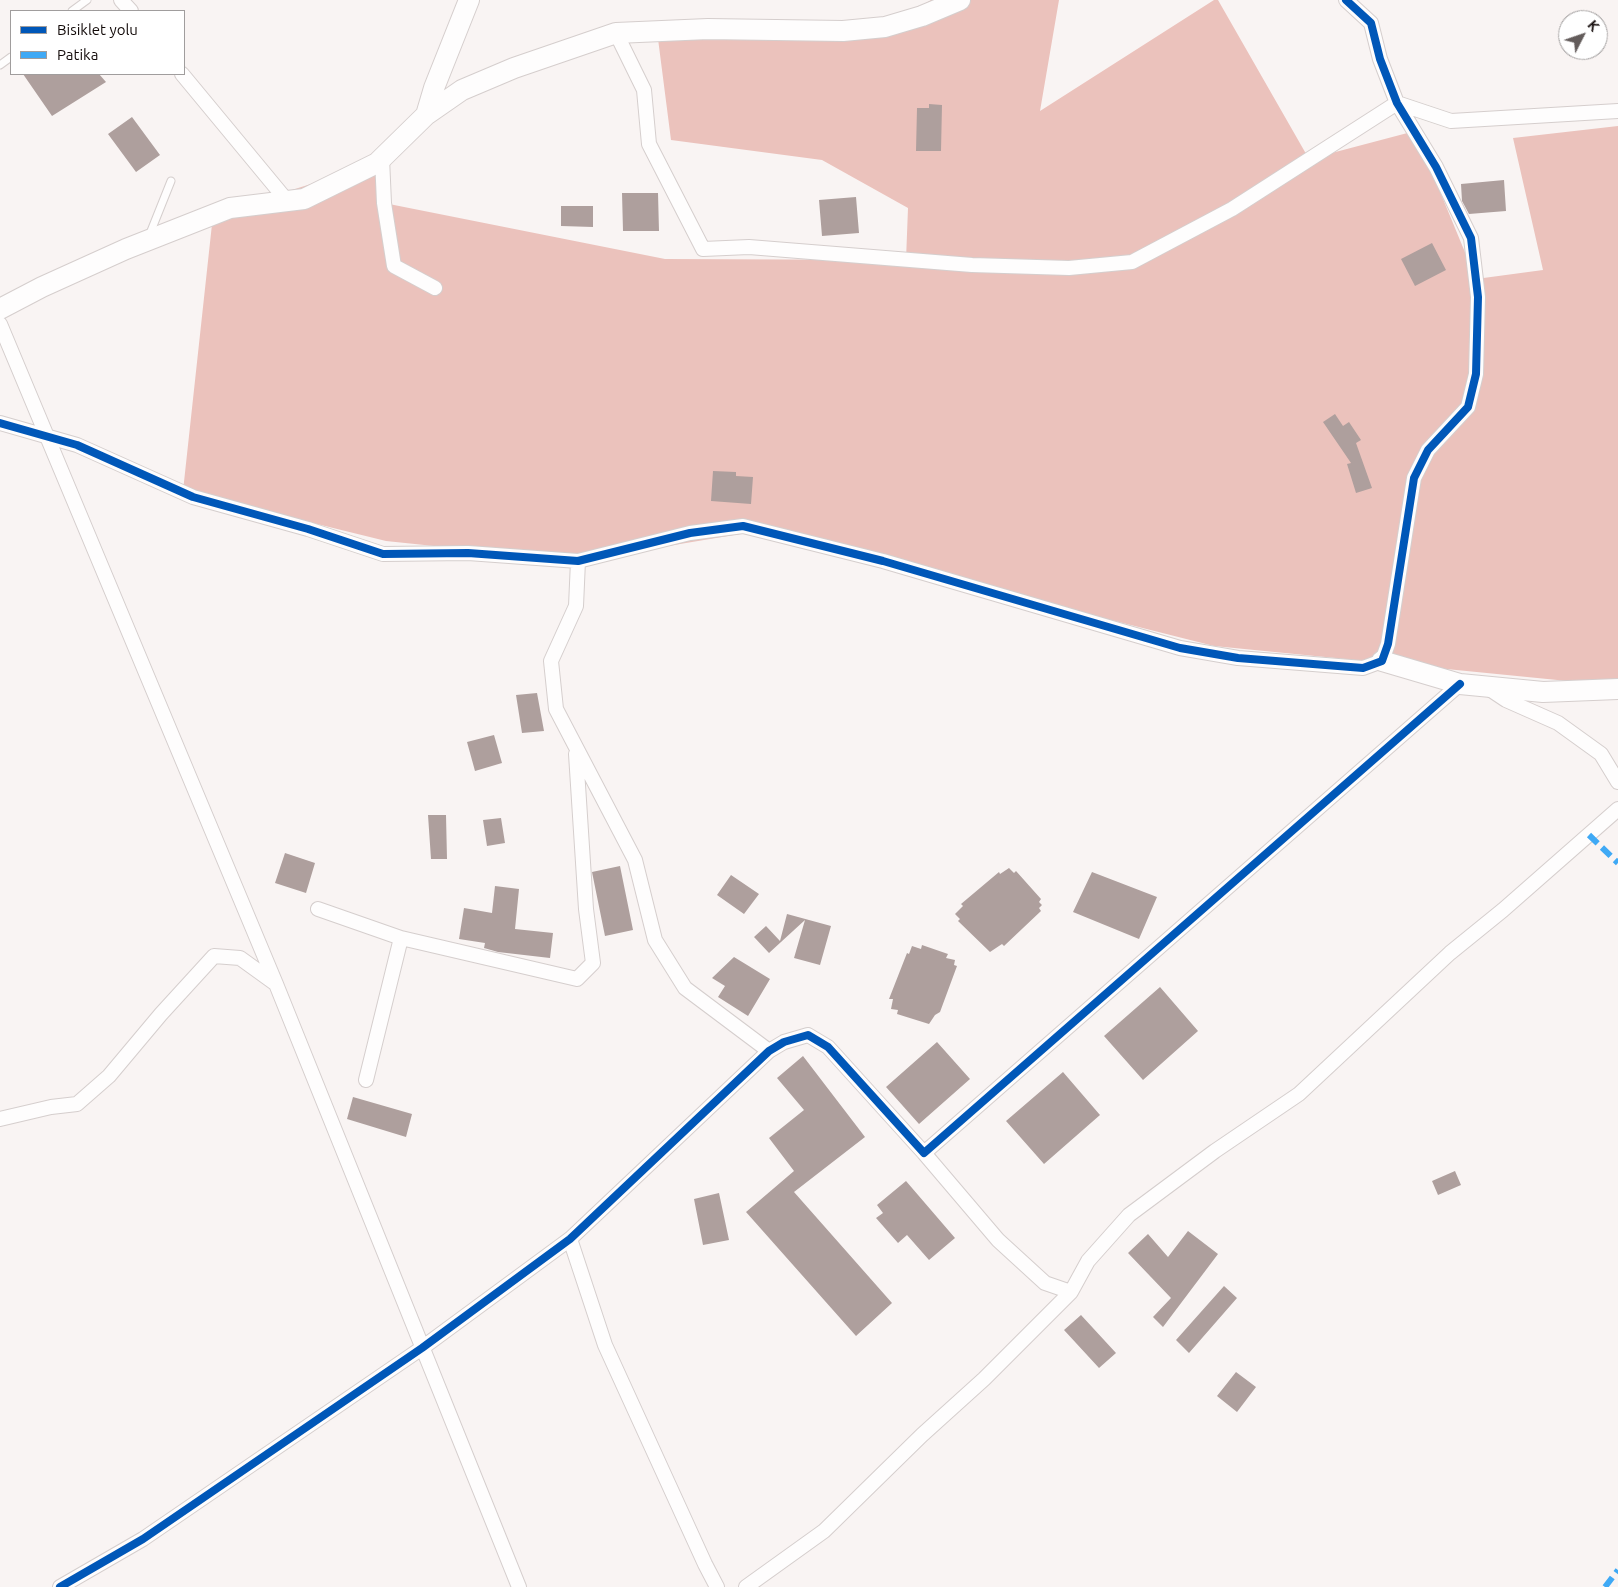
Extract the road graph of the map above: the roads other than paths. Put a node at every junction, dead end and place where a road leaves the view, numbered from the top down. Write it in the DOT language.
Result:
graph roads {
  1 [pos="87,0"];
  2 [pos="122,0"];
  3 [pos="469,0"];
  4 [pos="960,0"];
  5 [pos="1346,0"];
  6 [pos="73,10"];
  7 [pos="130,10"];
  8 [pos="616,33"];
  9 [pos="10,58"];
  10 [pos="0,66"];
  11 [pos="183,75"];
  12 [pos="1397,102"];
  13 [pos="1618,110"];
  14 [pos="426,115"];
  15 [pos="382,158"];
  16 [pos="171,181"];
  17 [pos="288,202"];
  18 [pos="147,241"];
  19 [pos="434,288"];
  20 [pos="0,310"];
  21 [pos="0,324"];
  22 [pos="0,423"];
  23 [pos="49,437"];
  24 [pos="578,561"];
  25 [pos="1382,661"];
  26 [pos="1460,684"];
  27 [pos="1486,686"];
  28 [pos="1618,689"];
  29 [pos="576,748"];
  30 [pos="1618,782"];
  31 [pos="1618,797"];
  32 [pos="1618,809"];
  33 [pos="318,909"];
  34 [pos="401,938"];
  35 [pos="276,984"];
  36 [pos="769,1050"];
  37 [pos="366,1080"];
  38 [pos="0,1119"];
  39 [pos="924,1153"];
  40 [pos="570,1239"];
  41 [pos="1070,1292"];
  42 [pos="422,1348"];
  43 [pos="60,1587"];
  44 [pos="519,1587"];
  45 [pos="717,1587"];
  46 [pos="746,1587"];
  1 -- 6 [label="lane"];
  2 -- 7 [label="street"];
  3 -- 14 [label="street"];
  4 -- 8 [label="street"];
  5 -- 12 [label="street"];
  8 -- 12 [label="street"];
  8 -- 14 [label="street"];
  9 -- 10 [label="lane"];
  11 -- 17 [label="street"];
  12 -- 13 [label="street"];
  12 -- 25 [label="street"];
  14 -- 15 [label="street"];
  15 -- 17 [label="street"];
  15 -- 19 [label="street"];
  16 -- 18 [label="lane"];
  17 -- 18 [label="street"];
  18 -- 20 [label="street"];
  21 -- 23 [label="street"];
  22 -- 23 [label="street"];
  23 -- 24 [label="street"];
  23 -- 35 [label="street"];
  24 -- 25 [label="street"];
  24 -- 29 [label="street"];
  25 -- 26 [label="street"];
  26 -- 27 [label="street"];
  26 -- 39 [label="street"];
  27 -- 28 [label="street"];
  27 -- 30 [label="street"];
  29 -- 34 [label="street"];
  29 -- 36 [label="street"];
  31 -- 32 [label="street"];
  32 -- 41 [label="street"];
  33 -- 34 [label="street"];
  34 -- 37 [label="street"];
  35 -- 38 [label="street"];
  35 -- 42 [label="street"];
  36 -- 39 [label="street"];
  36 -- 40 [label="street"];
  39 -- 41 [label="street"];
  40 -- 42 [label="street"];
  40 -- 45 [label="street"];
  41 -- 46 [label="street"];
  42 -- 43 [label="street"];
  42 -- 44 [label="street"];
}
